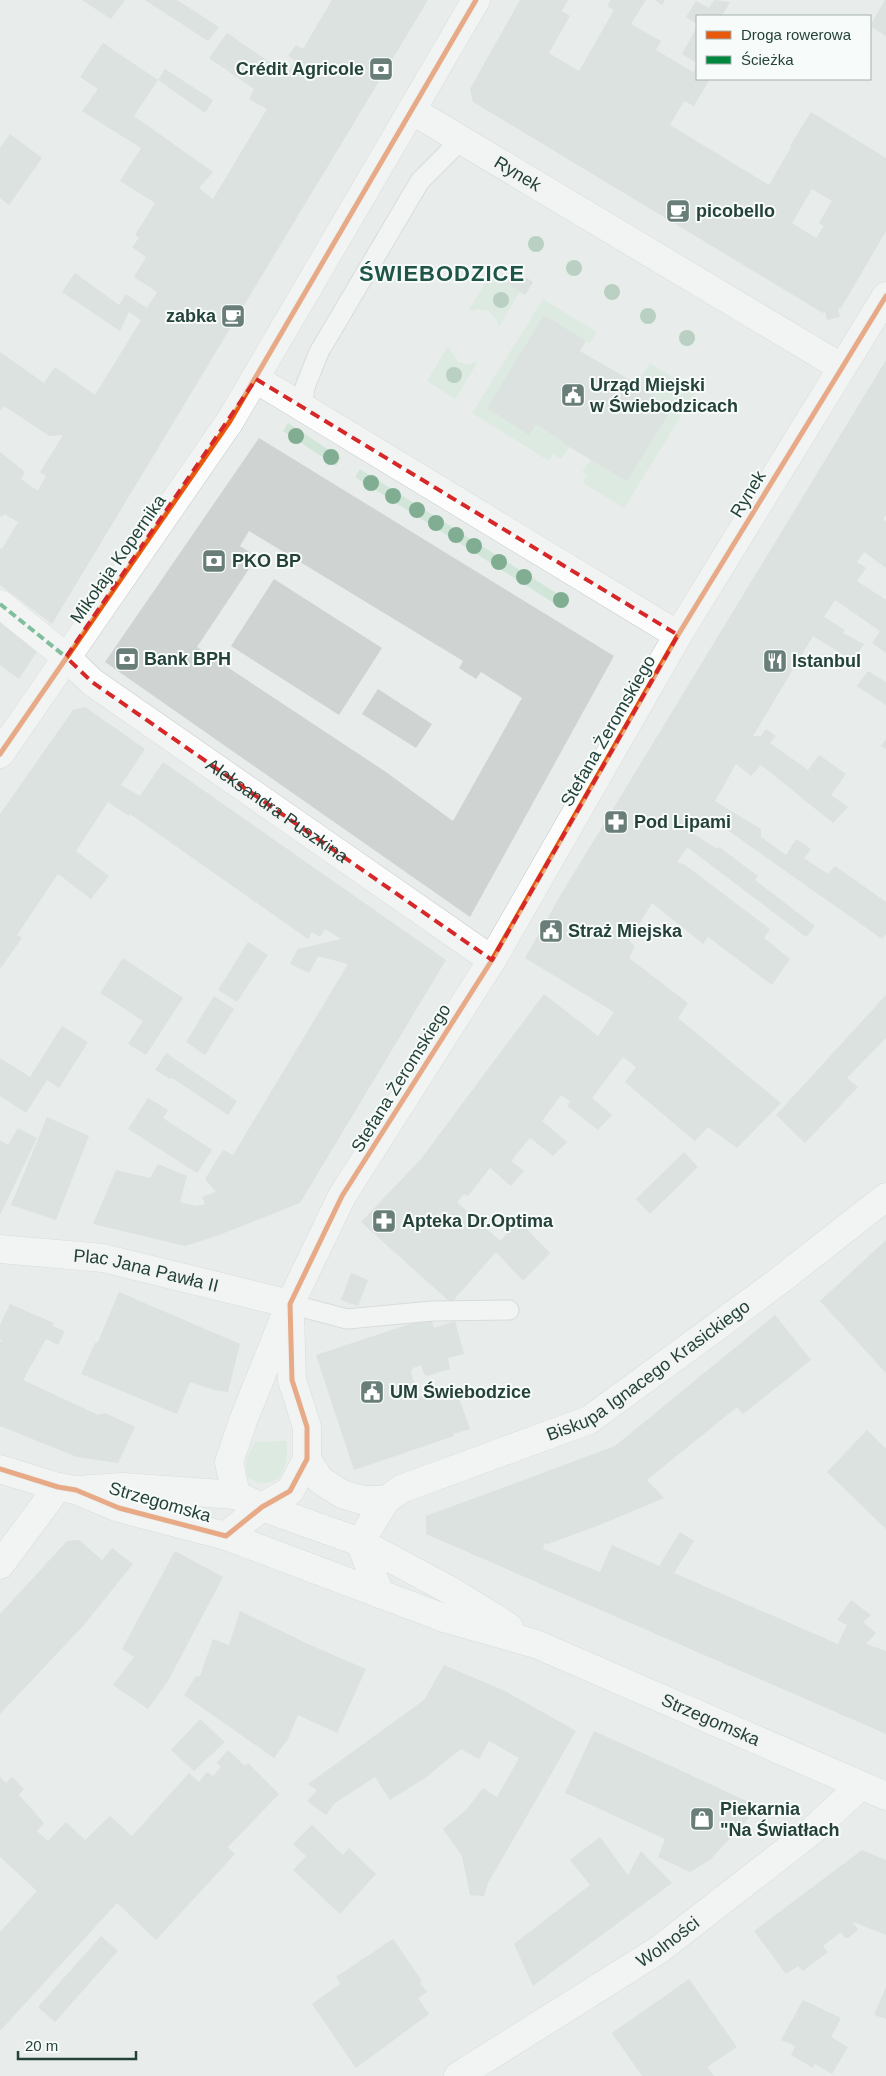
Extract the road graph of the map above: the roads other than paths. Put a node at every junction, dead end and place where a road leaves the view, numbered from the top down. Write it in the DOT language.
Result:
graph roads {
  1 [pos="476,0"];
  2 [pos="413,111"];
  3 [pos="461,140"];
  4 [pos="886,296"];
  5 [pos="841,367"];
  6 [pos="256,380"];
  7 [pos="302,407"];
  8 [pos="0,604"];
  9 [pos="678,635"];
  10 [pos="66,657"];
  11 [pos="0,754"];
  12 [pos="492,960"];
  13 [pos="886,1197"];
  14 [pos="0,1249"];
  15 [pos="290,1304"];
  16 [pos="509,1310"];
  17 [pos="307,1459"];
  18 [pos="0,1469"];
  19 [pos="67,1488"];
  20 [pos="236,1495"];
  21 [pos="386,1500"];
  22 [pos="262,1507"];
  23 [pos="226,1536"];
  24 [pos="360,1542"];
  25 [pos="0,1565"];
  26 [pos="380,1594"];
  27 [pos="536,1644"];
  28 [pos="860,1786"];
  29 [pos="886,1796"];
  30 [pos="458,2076"];
  1 -- 2 [label="street"];
  2 -- 3 [label="street, Rynek"];
  2 -- 6 [label="street"];
  3 -- 5 [label="street, Rynek"];
  3 -- 7 [label="lane"];
  4 -- 5 [label="street"];
  5 -- 9 [label="street, Rynek"];
  6 -- 7 [label="street"];
  6 -- 10 [label="street, Mikołaja Kopernika"];
  7 -- 9 [label="street"];
  8 -- 10 [label="street, Aleksandra Puszkina"];
  9 -- 12 [label="street, Stefana Żeromskiego"];
  10 -- 11 [label="street, Mikołaja Kopernika"];
  10 -- 12 [label="street, Aleksandra Puszkina"];
  12 -- 15 [label="street, Stefana Żeromskiego"];
  13 -- 21 [label="street, Biskupa Ignacego Krasickiego"];
  14 -- 15 [label="street, Plac Jana Pawła II"];
  15 -- 16 [label="lane"];
  15 -- 17 [label="street, Stefana Żeromskiego"];
  15 -- 20 [label="street, Stefana Żeromskiego"];
  17 -- 21 [label="street"];
  17 -- 22 [label="street, Stefana Żeromskiego"];
  18 -- 19 [label="street"];
  19 -- 20 [label="street, Strzegomska"];
  19 -- 23 [label="street, Strzegomska"];
  19 -- 25 [label="street"];
  20 -- 22 [label="street, Strzegomska"];
  21 -- 24 [label="street, Biskupa Ignacego Krasickiego"];
  22 -- 23 [label="street, Stefana Żeromskiego"];
  22 -- 24 [label="street, Strzegomska"];
  23 -- 26 [label="street, Strzegomska"];
  24 -- 26 [label="street"];
  24 -- 27 [label="street, Strzegomska"];
  26 -- 27 [label="street, Strzegomska"];
  27 -- 28 [label="street, Strzegomska"];
  28 -- 29 [label="street, Strzegomska"];
  28 -- 30 [label="street, Wolności"];
}
